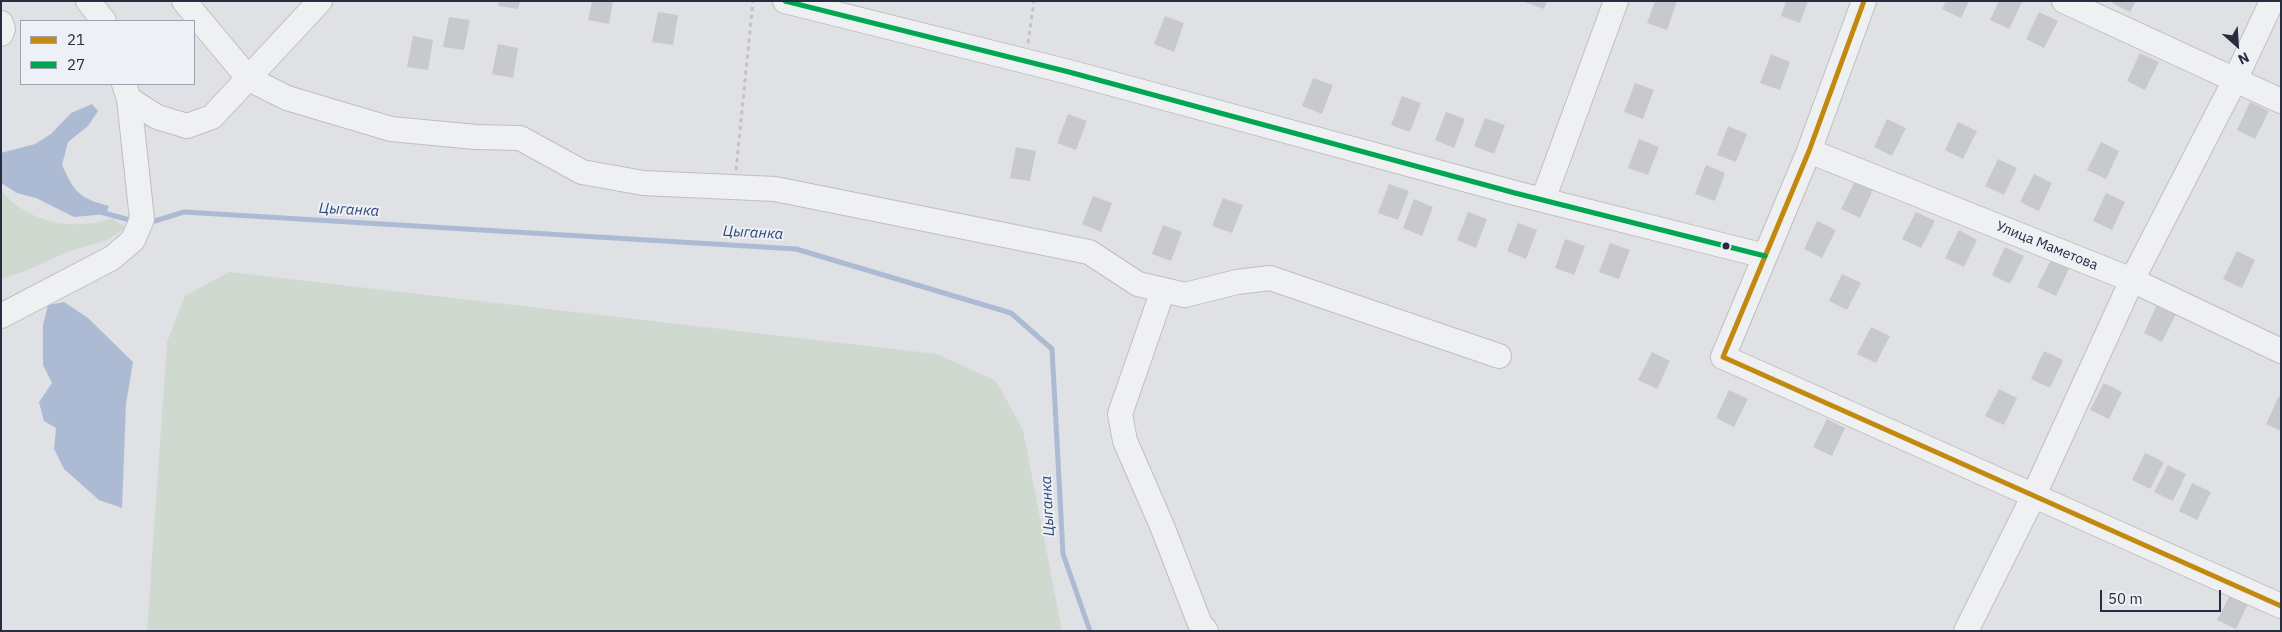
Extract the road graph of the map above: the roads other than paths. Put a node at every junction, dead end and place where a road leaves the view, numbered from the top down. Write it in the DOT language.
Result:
graph roads {
  1 [pos="88,1"];
  2 [pos="184,1"];
  3 [pos="320,1"];
  4 [pos="784,1"];
  5 [pos="1616,1"];
  6 [pos="1864,1"];
  7 [pos="2064,1"];
  8 [pos="2272,1"];
  9 [pos="103,20"];
  10 [pos="1,23"];
  11 [pos="1,34"];
  12 [pos="249,78"];
  13 [pos="2234,80"];
  14 [pos="127,91"];
  15 [pos="2281,101"];
  16 [pos="1809,152"];
  17 [pos="1543,200"];
  18 [pos="1765,256"];
  19 [pos="2132,280"];
  20 [pos="1164,290"];
  21 [pos="1,316"];
  22 [pos="2281,351"];
  23 [pos="1499,356"];
  24 [pos="2033,496"];
  25 [pos="2281,606"];
  26 [pos="1206,631"];
  27 [pos="1966,631"];
  1 -- 9 [label="street"];
  2 -- 12 [label="street"];
  3 -- 12 [label="street"];
  4 -- 17 [label="street"];
  5 -- 17 [label="street"];
  6 -- 16 [label="street"];
  7 -- 13 [label="street"];
  8 -- 13 [label="street"];
  10 -- 11 [label="street"];
  12 -- 14 [label="street"];
  12 -- 20 [label="street"];
  13 -- 15 [label="street"];
  13 -- 19 [label="street"];
  14 -- 21 [label="street"];
  16 -- 18 [label="street"];
  16 -- 19 [label="street, Улица Маметова"];
  17 -- 18 [label="street"];
  18 -- 24 [label="street"];
  19 -- 22 [label="street, Улица Маметова"];
  19 -- 24 [label="street"];
  20 -- 23 [label="street"];
  20 -- 26 [label="street"];
  24 -- 25 [label="street"];
  24 -- 27 [label="street"];
}
